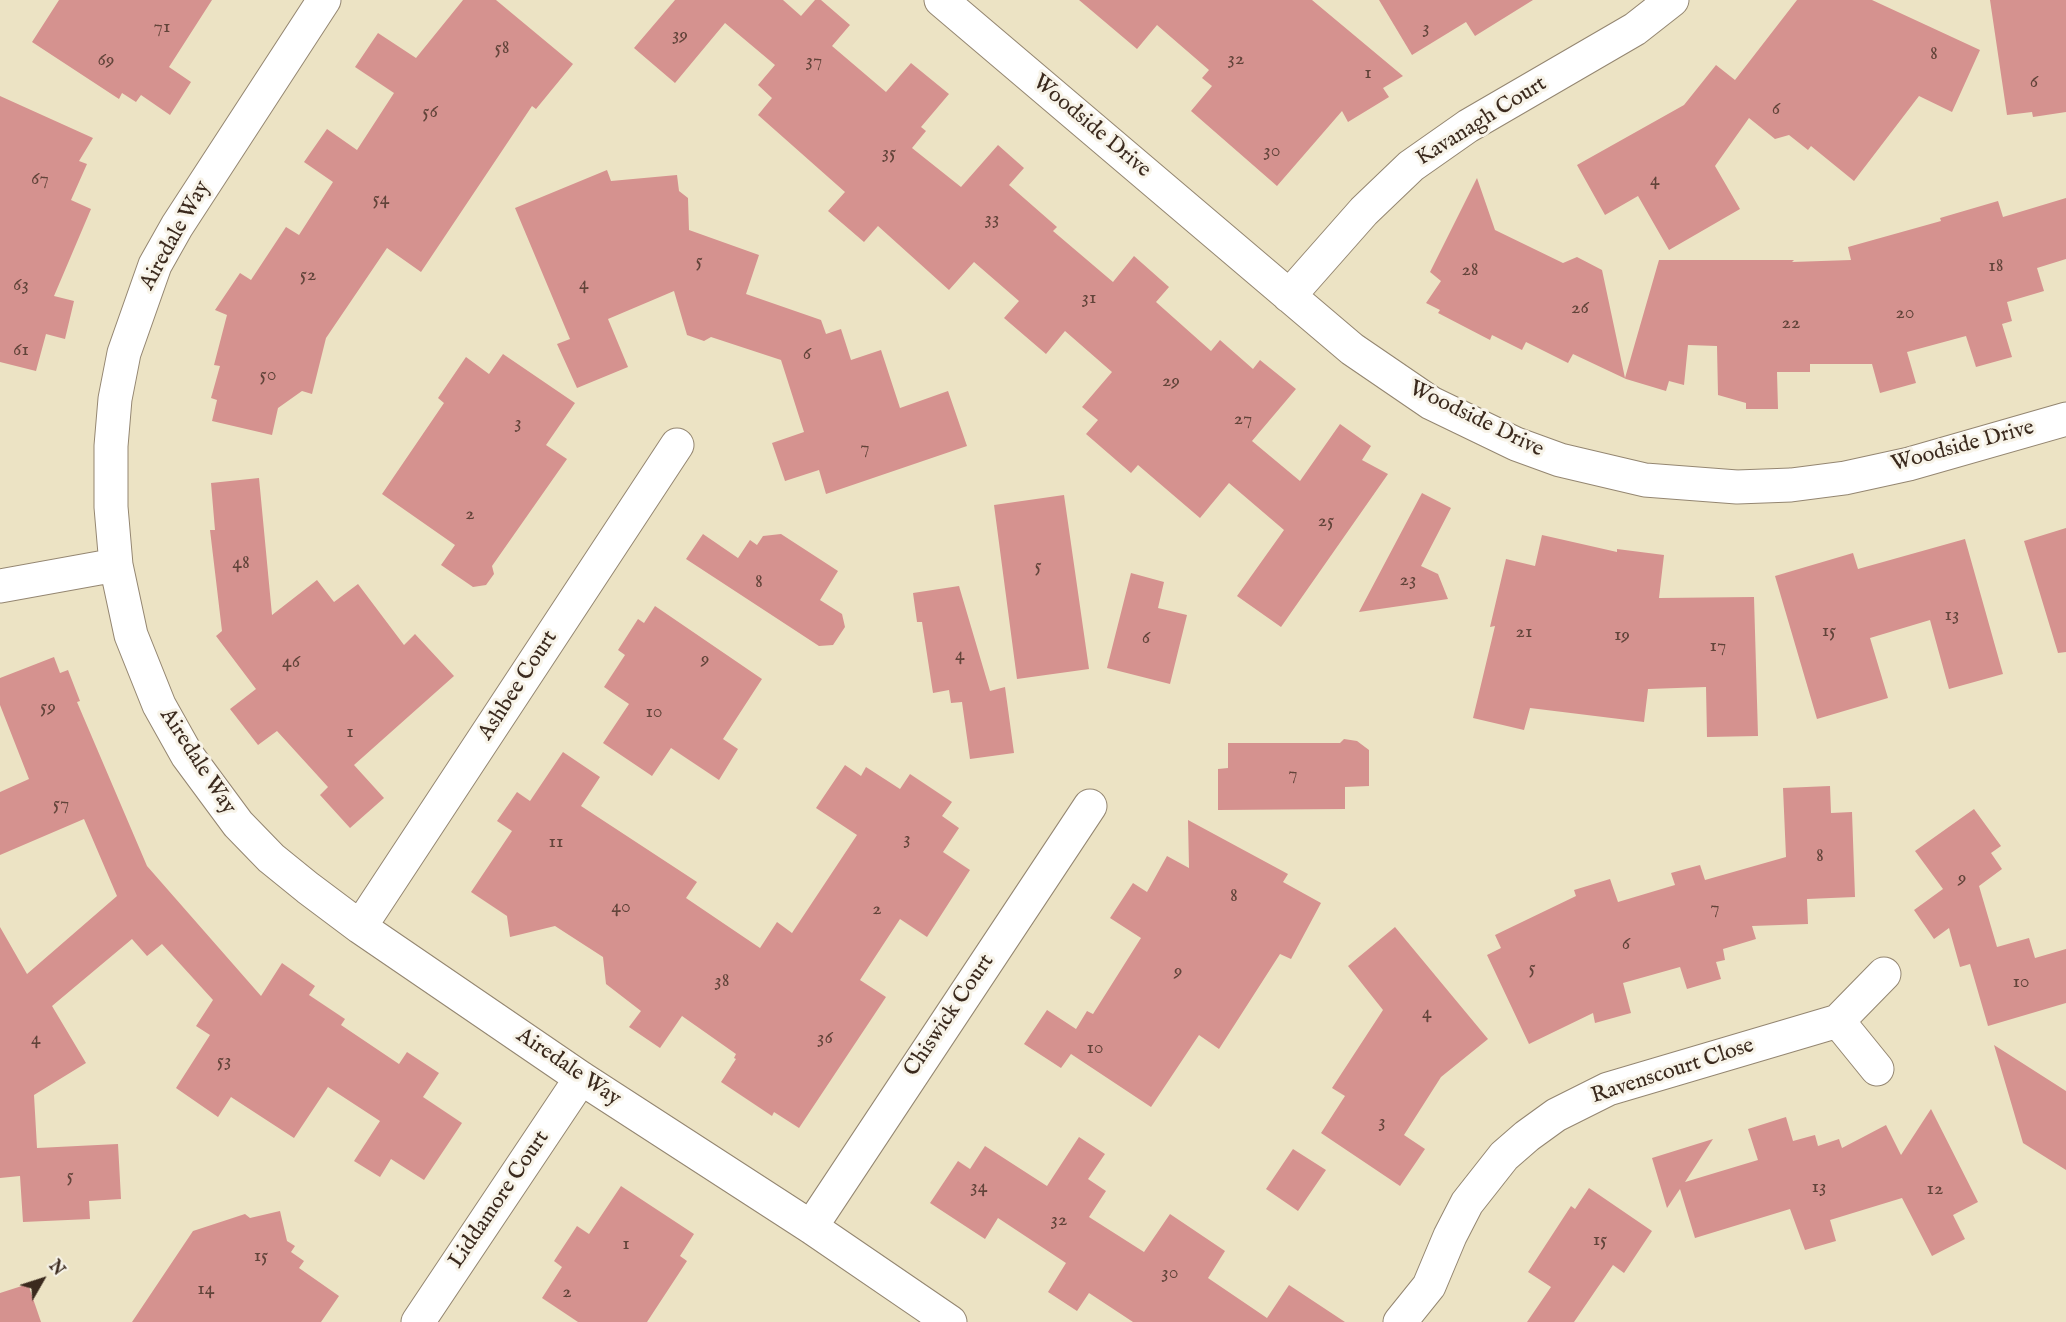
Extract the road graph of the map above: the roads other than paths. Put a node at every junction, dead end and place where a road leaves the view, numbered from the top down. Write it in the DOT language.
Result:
graph roads {
  1 [pos="324,0"];
  2 [pos="941,0"];
  3 [pos="1672,0"];
  4 [pos="1289,296"];
  5 [pos="2066,419"];
  6 [pos="677,445"];
  7 [pos="116,565"];
  8 [pos="0,586"];
  9 [pos="1090,806"];
  10 [pos="360,927"];
  11 [pos="1884,974"];
  12 [pos="1838,1022"];
  13 [pos="1877,1068"];
  14 [pos="581,1078"];
  15 [pos="811,1227"];
  16 [pos="418,1322"];
  17 [pos="950,1322"];
  18 [pos="1400,1322"];
  1 -- 7 [label="street, Airedale Way"];
  2 -- 4 [label="street, Woodside Drive"];
  3 -- 4 [label="street, Kavanagh Court"];
  4 -- 5 [label="street, Woodside Drive"];
  6 -- 10 [label="street, Ashbee Court"];
  7 -- 8 [label="street"];
  7 -- 10 [label="street, Airedale Way"];
  9 -- 15 [label="street, Chiswick Court"];
  10 -- 14 [label="street, Airedale Way"];
  11 -- 12 [label="street, Ravenscourt Close"];
  12 -- 13 [label="street"];
  12 -- 18 [label="street, Ravenscourt Close"];
  14 -- 15 [label="street, Airedale Way"];
  14 -- 16 [label="street, Liddamore Court"];
  15 -- 17 [label="street, Airedale Way"];
}
